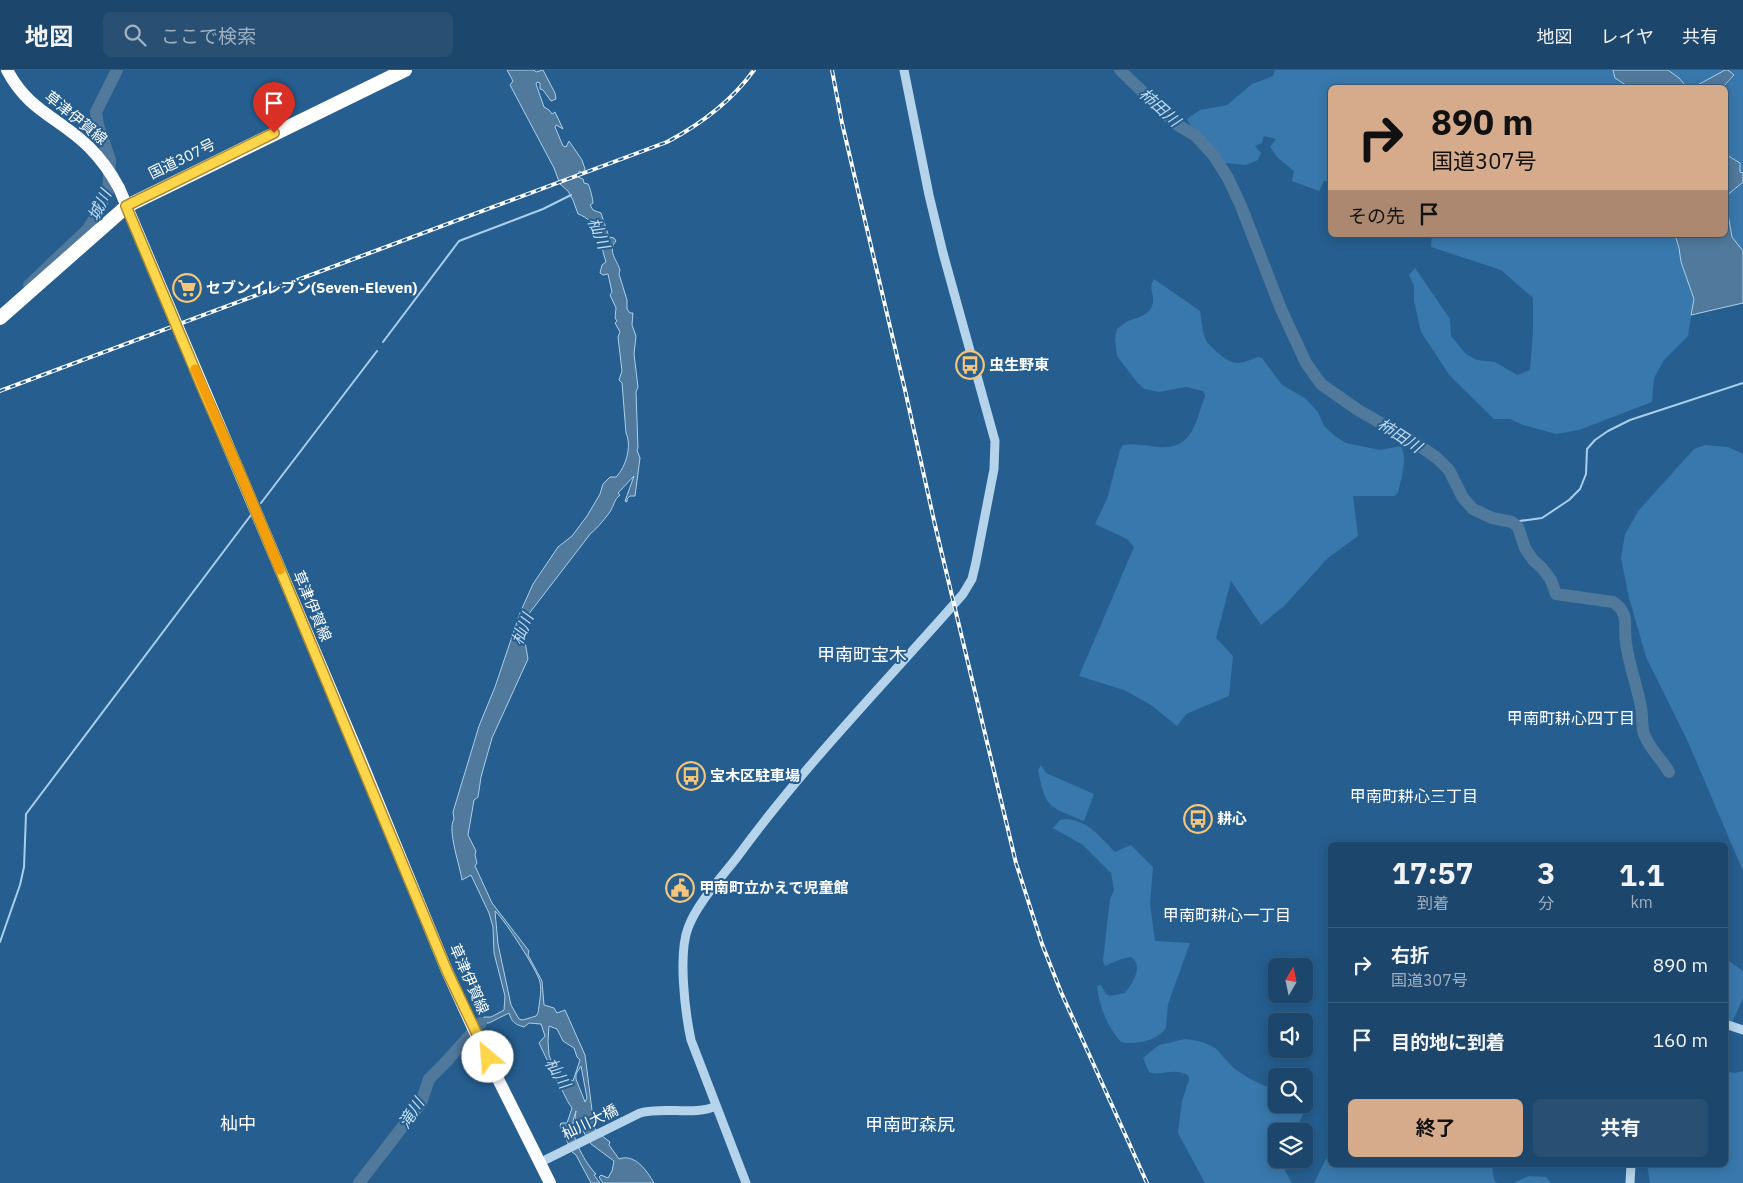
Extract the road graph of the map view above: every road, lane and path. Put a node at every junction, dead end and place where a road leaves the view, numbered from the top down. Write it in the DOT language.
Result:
graph roads {
  1 [pos="8,70"];
  2 [pos="405,70"];
  3 [pos="904,70"];
  4 [pos="126,206"];
  5 [pos="0,318"];
  6 [pos="1728,1025"];
  7 [pos="1743,1030"];
  8 [pos="716,1106"];
  9 [pos="539,1163"];
  10 [pos="1631,1167"];
  11 [pos="550,1183"];
  12 [pos="746,1183"];
  13 [pos="1630,1183"];
  1 -- 4 [label="main road, 草津伊賀線"];
  2 -- 4 [label="highway, 国道307号"];
  3 -- 8 [label="street"];
  4 -- 5 [label="highway, 国道307号"];
  4 -- 9 [label="main road, 草津伊賀線"];
  6 -- 7 [label="street"];
  8 -- 9 [label="street, 杣川大橋"];
  8 -- 12 [label="street"];
  9 -- 11 [label="main road, 草津伊賀線"];
  10 -- 13 [label="street"];
}
